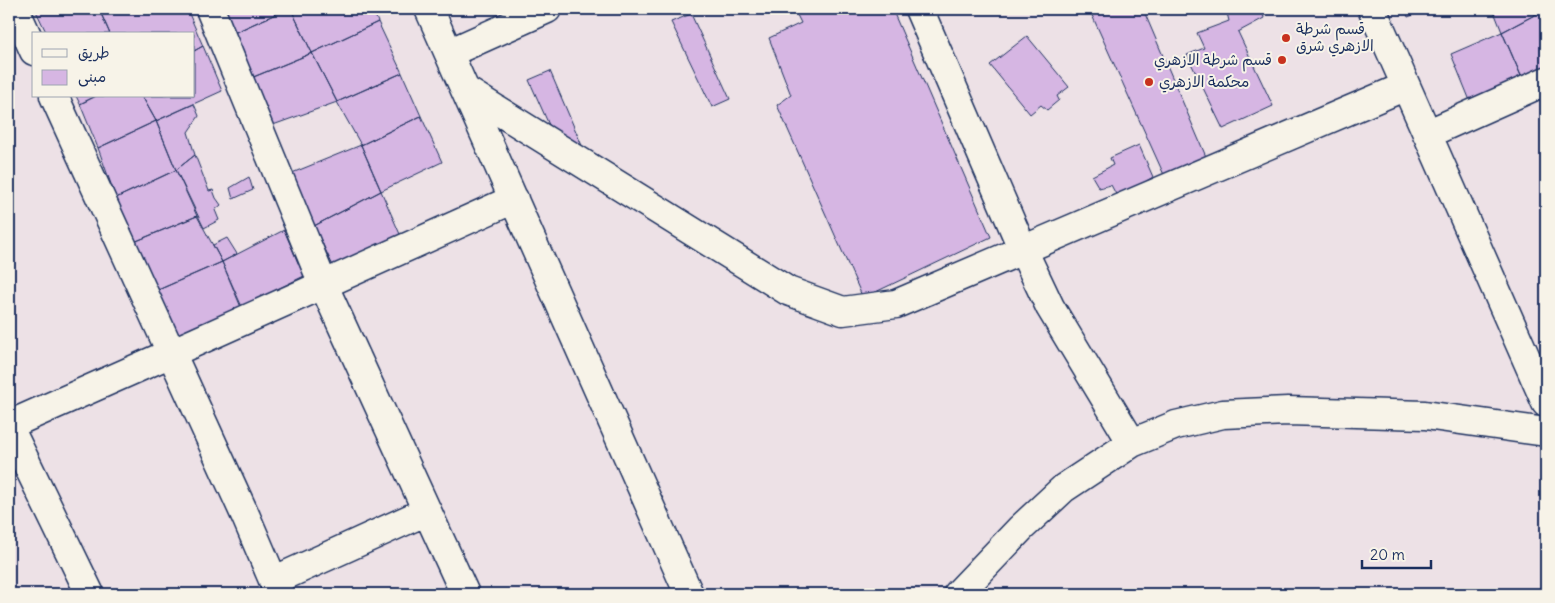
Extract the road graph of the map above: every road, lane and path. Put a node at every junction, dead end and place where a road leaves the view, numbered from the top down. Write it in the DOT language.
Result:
graph roads {
  1 [pos="15,9"];
  2 [pos="210,9"];
  3 [pos="429,9"];
  4 [pos="547,9"];
  5 [pos="919,9"];
  6 [pos="1372,9"];
  7 [pos="32,47"];
  8 [pos="449,53"];
  9 [pos="1546,81"];
  10 [pos="1406,86"];
  11 [pos="465,90"];
  12 [pos="55,98"];
  13 [pos="1427,134"];
  14 [pos="514,199"];
  15 [pos="1023,250"];
  16 [pos="323,284"];
  17 [pos="170,354"];
  18 [pos="1546,403"];
  19 [pos="9,426"];
  20 [pos="1546,432"];
  21 [pos="1132,443"];
  22 [pos="427,511"];
  23 [pos="276,587"];
  24 [pos="90,594"];
  25 [pos="465,594"];
  26 [pos="689,594"];
  27 [pos="958,594"];
  1 -- 7 [label="street"];
  2 -- 16 [label="street"];
  3 -- 8 [label="street"];
  4 -- 8 [label="street"];
  5 -- 15 [label="street"];
  6 -- 10 [label="street"];
  8 -- 11 [label="street"];
  9 -- 13 [label="street"];
  10 -- 13 [label="street"];
  10 -- 15 [label="street"];
  11 -- 14 [label="street"];
  11 -- 15 [label="street"];
  12 -- 17 [label="street"];
  13 -- 18 [label="street"];
  14 -- 16 [label="street"];
  14 -- 26 [label="street"];
  15 -- 21 [label="street"];
  16 -- 17 [label="street"];
  16 -- 22 [label="street"];
  17 -- 19 [label="street"];
  17 -- 23 [label="street"];
  19 -- 24 [label="street"];
  20 -- 21 [label="street"];
  21 -- 27 [label="street"];
  22 -- 23 [label="street"];
  22 -- 25 [label="street"];
}
